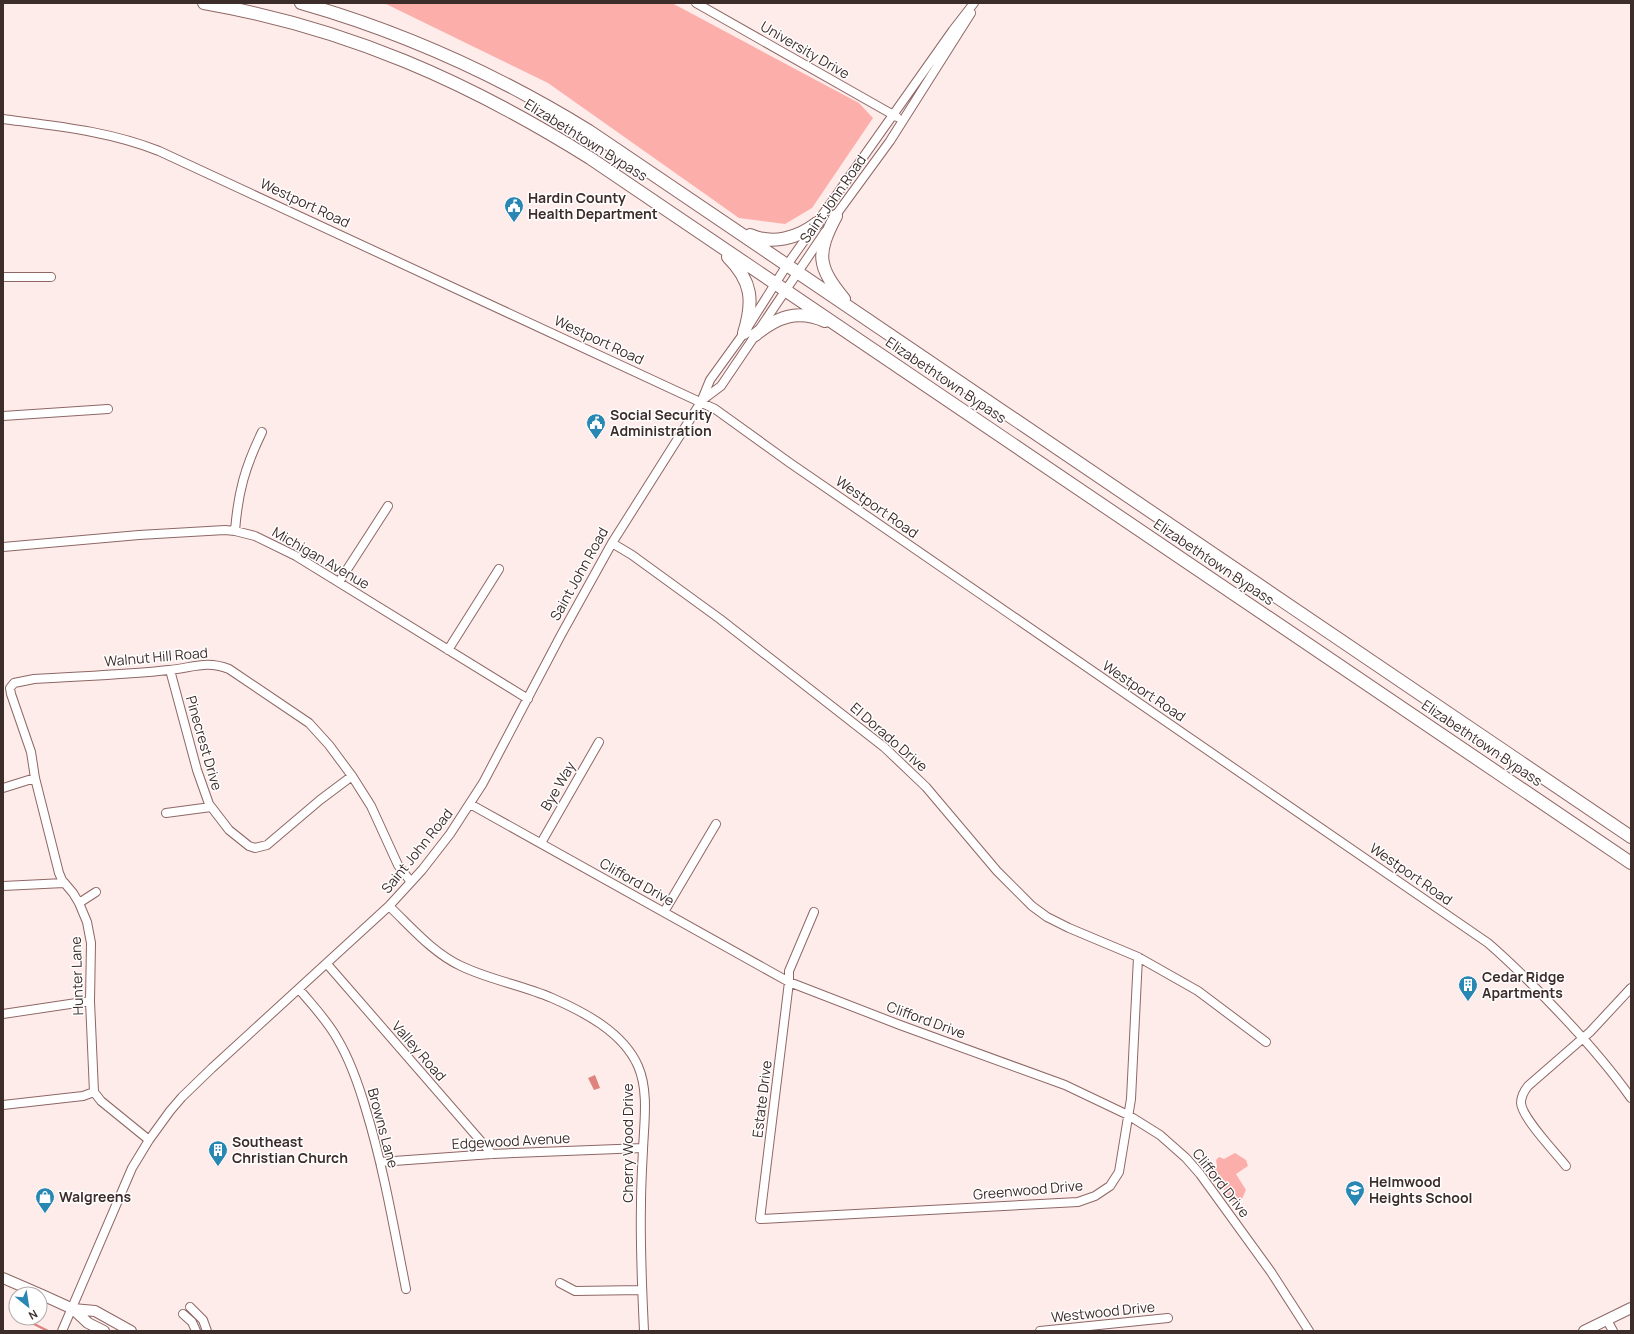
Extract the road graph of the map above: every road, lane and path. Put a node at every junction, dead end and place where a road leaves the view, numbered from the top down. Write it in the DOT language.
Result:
graph roads {
  1 [pos="204,3"];
  2 [pos="301,3"];
  3 [pos="696,3"];
  4 [pos="974,3"];
  5 [pos="978,3"];
  6 [pos="893,115"];
  7 [pos="3,119"];
  8 [pos="902,120"];
  9 [pos="836,216"];
  10 [pos="716,217"];
  11 [pos="817,222"];
  12 [pos="703,234"];
  13 [pos="787,265"];
  14 [pos="798,272"];
  15 [pos="3,277"];
  16 [pos="51,277"];
  17 [pos="781,287"];
  18 [pos="856,311"];
  19 [pos="844,329"];
  20 [pos="749,334"];
  21 [pos="701,402"];
  22 [pos="108,409"];
  23 [pos="3,416"];
  24 [pos="262,432"];
  25 [pos="388,506"];
  26 [pos="235,531"];
  27 [pos="612,543"];
  28 [pos="3,547"];
  29 [pos="499,569"];
  30 [pos="339,582"];
  31 [pos="448,650"];
  32 [pos="170,670"];
  33 [pos="14,683"];
  34 [pos="528,699"];
  35 [pos="599,742"];
  36 [pos="352,776"];
  37 [pos="35,778"];
  38 [pos="3,788"];
  39 [pos="470,804"];
  40 [pos="211,807"];
  41 [pos="166,813"];
  42 [pos="716,824"];
  43 [pos="1631,835"];
  44 [pos="541,843"];
  45 [pos="1609,848"];
  46 [pos="1631,863"];
  47 [pos="1631,866"];
  48 [pos="412,882"];
  49 [pos="64,883"];
  50 [pos="3,886"];
  51 [pos="96,892"];
  52 [pos="79,903"];
  53 [pos="389,906"];
  54 [pos="664,912"];
  55 [pos="814,912"];
  56 [pos="1138,957"];
  57 [pos="326,964"];
  58 [pos="789,982"];
  59 [pos="1631,988"];
  60 [pos="299,989"];
  61 [pos="90,1001"];
  62 [pos="3,1014"];
  63 [pos="1584,1038"];
  64 [pos="1266,1042"];
  65 [pos="94,1092"];
  66 [pos="1631,1098"];
  67 [pos="3,1105"];
  68 [pos="1128,1115"];
  69 [pos="149,1140"];
  70 [pos="643,1148"];
  71 [pos="492,1154"];
  72 [pos="380,1162"];
  73 [pos="1566,1166"];
  74 [pos="760,1219"];
  75 [pos="3,1278"];
  76 [pos="560,1283"];
  77 [pos="22,1286"];
  78 [pos="406,1289"];
  79 [pos="642,1290"];
  80 [pos="48,1298"];
  81 [pos="190,1307"];
  82 [pos="1631,1308"];
  83 [pos="73,1309"];
  84 [pos="183,1314"];
  85 [pos="1168,1318"];
  86 [pos="1607,1320"];
  87 [pos="1114,1328"];
  88 [pos="62,1331"];
  89 [pos="104,1331"];
  90 [pos="131,1331"];
  91 [pos="196,1331"];
  92 [pos="207,1331"];
  93 [pos="644,1331"];
  94 [pos="1040,1331"];
  95 [pos="1309,1331"];
  96 [pos="1584,1331"];
  97 [pos="1613,1331"];
  1 -- 12 [label="highway, Elizabethtown Bypass"];
  2 -- 10 [label="highway, Elizabethtown Bypass"];
  3 -- 6 [label="street, University Drive"];
  4 -- 6 [label="street, Saint John Road"];
  5 -- 8 [label="street, Saint John Road"];
  6 -- 8 [label="street, University Drive"];
  6 -- 11 [label="street, Saint John Road"];
  7 -- 21 [label="street, Westport Road"];
  8 -- 9 [label="street, Saint John Road"];
  9 -- 14 [label="street, Saint John Road"];
  9 -- 18 [label="highway"];
  10 -- 11 [label="highway"];
  10 -- 13 [label="highway, Elizabethtown Bypass"];
  11 -- 13 [label="street, Saint John Road"];
  12 -- 17 [label="highway, Elizabethtown Bypass"];
  12 -- 20 [label="highway"];
  13 -- 14 [label="highway, Elizabethtown Bypass"];
  13 -- 17 [label="street, Saint John Road"];
  14 -- 17 [label="street, Saint John Road"];
  14 -- 18 [label="highway, Elizabethtown Bypass"];
  15 -- 16 [label="street"];
  17 -- 19 [label="highway, Elizabethtown Bypass"];
  17 -- 20 [label="street, Saint John Road"];
  17 -- 20 [label="street, Saint John Road"];
  18 -- 43 [label="highway, Elizabethtown Bypass"];
  19 -- 20 [label="highway"];
  19 -- 45 [label="highway, Elizabethtown Bypass"];
  20 -- 21 [label="street, Saint John Road"];
  20 -- 21 [label="street, Saint John Road"];
  21 -- 27 [label="street, Saint John Road"];
  21 -- 63 [label="street, Westport Road"];
  22 -- 23 [label="street"];
  24 -- 26 [label="street"];
  25 -- 30 [label="street"];
  26 -- 28 [label="street, Michigan Avenue"];
  26 -- 30 [label="street, Michigan Avenue"];
  27 -- 34 [label="street, Saint John Road"];
  27 -- 56 [label="street, El Dorado Drive"];
  29 -- 31 [label="street"];
  30 -- 31 [label="street, Michigan Avenue"];
  31 -- 34 [label="street, Michigan Avenue"];
  32 -- 33 [label="street, Walnut Hill Road"];
  32 -- 36 [label="street, Walnut Hill Road"];
  32 -- 40 [label="street, Pinecrest Drive"];
  33 -- 37 [label="street, Hunter Lane"];
  34 -- 39 [label="street, Saint John Road"];
  35 -- 44 [label="street, Bye Way"];
  36 -- 40 [label="street, Pinecrest Drive"];
  36 -- 48 [label="street, Walnut Hill Road"];
  37 -- 38 [label="street"];
  37 -- 49 [label="street, Hunter Lane"];
  39 -- 44 [label="street, Clifford Drive"];
  39 -- 48 [label="street, Saint John Road"];
  40 -- 41 [label="street"];
  42 -- 54 [label="street"];
  44 -- 54 [label="street, Clifford Drive"];
  45 -- 46 [label="highway, Elizabethtown Bypass"];
  45 -- 47 [label="highway"];
  48 -- 53 [label="street, Saint John Road"];
  49 -- 50 [label="street"];
  49 -- 52 [label="street, Hunter Lane"];
  51 -- 52 [label="street"];
  52 -- 61 [label="street, Hunter Lane"];
  53 -- 57 [label="street, Saint John Road"];
  53 -- 70 [label="street, Cherry Wood Drive"];
  54 -- 58 [label="street, Clifford Drive"];
  55 -- 58 [label="street, Estate Drive"];
  56 -- 64 [label="street, El Dorado Drive"];
  56 -- 68 [label="street, Greenwood Drive"];
  57 -- 60 [label="street, Saint John Road"];
  57 -- 71 [label="street, Valley Road"];
  58 -- 68 [label="street, Clifford Drive"];
  58 -- 74 [label="street, Estate Drive"];
  59 -- 63 [label="street"];
  60 -- 69 [label="street, Saint John Road"];
  60 -- 72 [label="street, Browns Lane"];
  61 -- 62 [label="street"];
  61 -- 65 [label="street, Hunter Lane"];
  63 -- 66 [label="street, Westport Road"];
  63 -- 73 [label="street"];
  65 -- 67 [label="street"];
  65 -- 69 [label="street"];
  68 -- 74 [label="street, Greenwood Drive"];
  68 -- 95 [label="street, Clifford Drive"];
  69 -- 83 [label="street, Saint John Road"];
  70 -- 71 [label="street, Edgewood Avenue"];
  70 -- 79 [label="street, Cherry Wood Drive"];
  71 -- 72 [label="street, Edgewood Avenue"];
  72 -- 78 [label="street, Browns Lane"];
  75 -- 77 [label="main road"];
  76 -- 79 [label="street"];
  79 -- 93 [label="street, Cherry Wood Drive"];
  80 -- 83 [label="main road"];
  81 -- 92 [label="street"];
  82 -- 86 [label="main road"];
  83 -- 88 [label="street, Saint John Road"];
  83 -- 89 [label="main road"];
  83 -- 90 [label="main road"];
  84 -- 91 [label="street"];
  85 -- 87 [label="street, Westwood Drive"];
  86 -- 96 [label="main road"];
  86 -- 97 [label="street"];
  87 -- 94 [label="street, Westwood Drive"];
}
